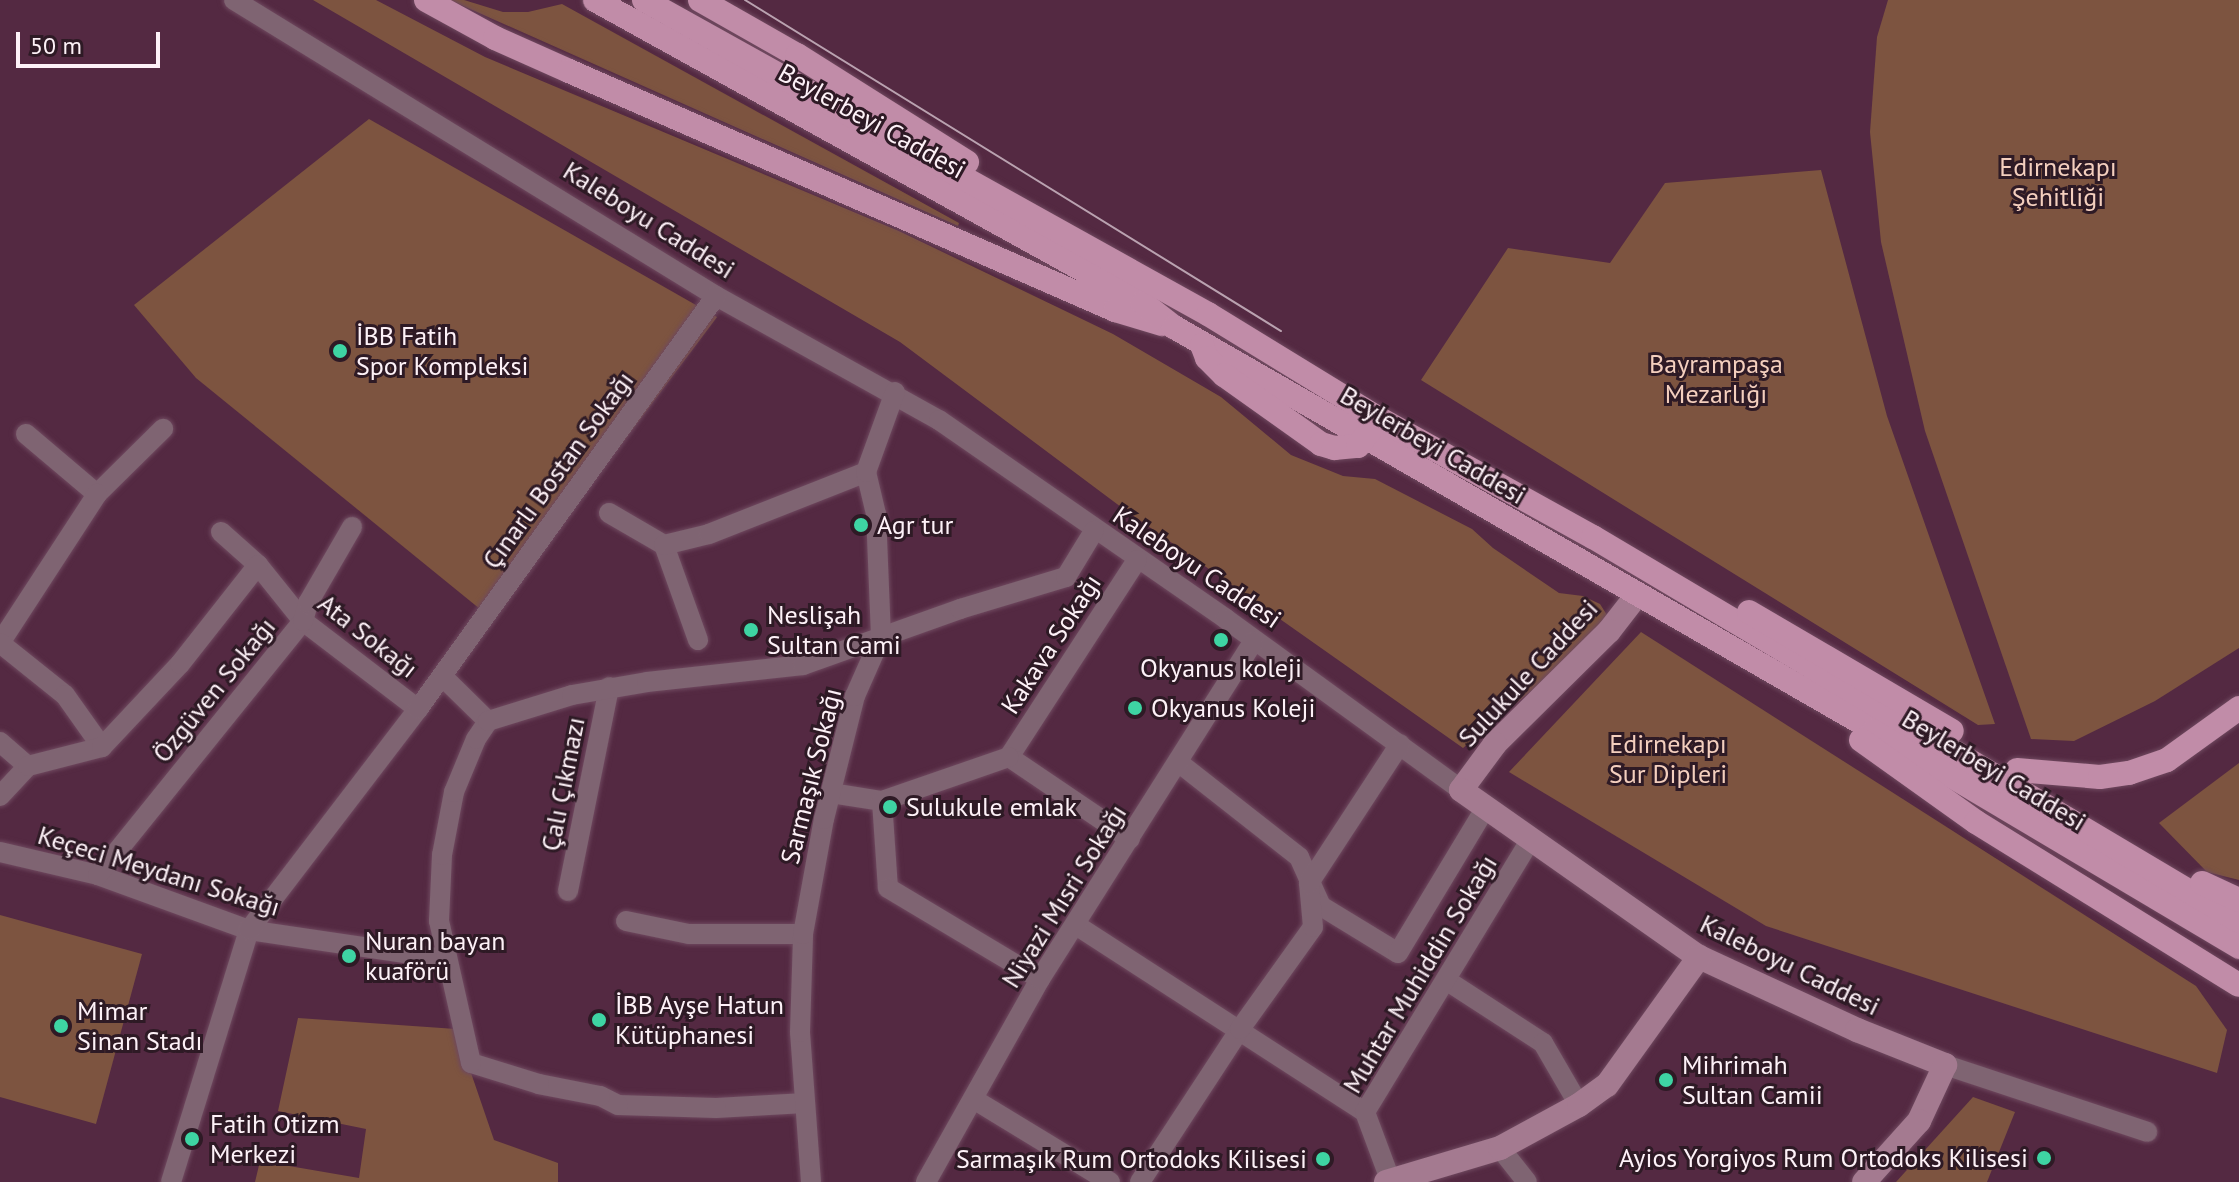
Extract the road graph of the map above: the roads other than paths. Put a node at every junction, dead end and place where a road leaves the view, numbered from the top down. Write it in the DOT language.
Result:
graph roads {
  1 [pos="234,0"];
  2 [pos="426,0"];
  3 [pos="595,0"];
  4 [pos="644,0"];
  5 [pos="700,0"];
  6 [pos="1061,232"];
  7 [pos="716,296"];
  8 [pos="1174,327"];
  9 [pos="895,392"];
  10 [pos="1368,421"];
  11 [pos="163,429"];
  12 [pos="26,434"];
  13 [pos="866,472"];
  14 [pos="97,494"];
  15 [pos="609,513"];
  16 [pos="352,527"];
  17 [pos="1094,531"];
  18 [pos="221,532"];
  19 [pos="664,545"];
  20 [pos="1137,560"];
  21 [pos="258,565"];
  22 [pos="1637,595"];
  23 [pos="1701,599"];
  24 [pos="303,621"];
  25 [pos="881,637"];
  26 [pos="698,640"];
  27 [pos="1253,642"];
  28 [pos="0,643"];
  29 [pos="442,676"];
  30 [pos="1777,676"];
  31 [pos="609,687"];
  32 [pos="2239,708"];
  33 [pos="418,709"];
  34 [pos="488,721"];
  35 [pos="0,742"];
  36 [pos="1400,744"];
  37 [pos="102,747"];
  38 [pos="1009,757"];
  39 [pos="1178,762"];
  40 [pos="28,766"];
  41 [pos="2017,770"];
  42 [pos="1461,790"];
  43 [pos="831,793"];
  44 [pos="0,796"];
  45 [pos="882,801"];
  46 [pos="1485,809"];
  47 [pos="1130,839"];
  48 [pos="1530,841"];
  49 [pos="0,852"];
  50 [pos="98,875"];
  51 [pos="1309,883"];
  52 [pos="568,891"];
  53 [pos="2239,900"];
  54 [pos="626,921"];
  55 [pos="2239,921"];
  56 [pos="1076,925"];
  57 [pos="249,930"];
  58 [pos="803,934"];
  59 [pos="2239,947"];
  60 [pos="1699,957"];
  61 [pos="446,959"];
  62 [pos="1040,979"];
  63 [pos="1446,980"];
  64 [pos="2238,986"];
  65 [pos="1240,1029"];
  66 [pos="1945,1065"];
  67 [pos="975,1100"];
  68 [pos="805,1103"];
  69 [pos="1579,1105"];
  70 [pos="1365,1112"];
  71 [pos="2147,1132"];
  72 [pos="1500,1148"];
  73 [pos="1389,1181"];
  74 [pos="171,1182"];
  75 [pos="811,1182"];
  76 [pos="926,1182"];
  77 [pos="1110,1182"];
  78 [pos="1140,1182"];
  79 [pos="1527,1182"];
  80 [pos="1864,1182"];
  1 -- 7 [label="street, Kaleboyu Caddesi"];
  2 -- 8 [label="main road"];
  3 -- 8 [label="main road, Beylerbeyi Caddesi"];
  4 -- 6 [label="main road, Beylerbeyi Caddesi"];
  5 -- 6 [label="main road"];
  6 -- 10 [label="main road, Beylerbeyi Caddesi"];
  7 -- 9 [label="street, Kaleboyu Caddesi"];
  7 -- 29 [label="street, Çınarlı Bostan Sokağı"];
  8 -- 10 [label="main road, Beylerbeyi Caddesi"];
  9 -- 13 [label="street"];
  9 -- 17 [label="street, Kaleboyu Caddesi"];
  10 -- 22 [label="main road, Beylerbeyi Caddesi"];
  10 -- 23 [label="main road, Beylerbeyi Caddesi"];
  11 -- 14 [label="street"];
  12 -- 14 [label="street"];
  13 -- 19 [label="street"];
  13 -- 25 [label="street, Sarmaşık Sokağı"];
  14 -- 28 [label="street"];
  15 -- 19 [label="street"];
  16 -- 24 [label="street, Özgüven Sokağı"];
  17 -- 20 [label="street, Kaleboyu Caddesi"];
  17 -- 25 [label="street"];
  18 -- 21 [label="street, Ata Sokağı"];
  19 -- 26 [label="street"];
  20 -- 27 [label="street, Kaleboyu Caddesi"];
  20 -- 38 [label="street, Kakava Sokağı"];
  21 -- 24 [label="street, Ata Sokağı"];
  21 -- 37 [label="street"];
  22 -- 30 [label="main road, Beylerbeyi Caddesi"];
  22 -- 42 [label="street, Sulukule Caddesi"];
  23 -- 41 [label="main road"];
  23 -- 55 [label="main road, Beylerbeyi Caddesi"];
  24 -- 33 [label="street, Ata Sokağı"];
  24 -- 50 [label="street, Özgüven Sokağı"];
  25 -- 31 [label="street"];
  25 -- 43 [label="street, Sarmaşık Sokağı"];
  27 -- 36 [label="street, Kaleboyu Caddesi"];
  27 -- 39 [label="street, Niyazi Mısri Sokağı"];
  28 -- 37 [label="street"];
  29 -- 33 [label="street, Çınarlı Bostan Sokağı"];
  29 -- 34 [label="street"];
  30 -- 59 [label="main road, Beylerbeyi Caddesi"];
  30 -- 64 [label="main road"];
  31 -- 34 [label="street"];
  31 -- 52 [label="street, Çalı Çıkmazı"];
  32 -- 41 [label="main road"];
  33 -- 57 [label="street, Çınarlı Bostan Sokağı"];
  34 -- 61 [label="street"];
  35 -- 40 [label="street"];
  36 -- 42 [label="street, Kaleboyu Caddesi"];
  36 -- 51 [label="street"];
  37 -- 40 [label="street"];
  38 -- 45 [label="street"];
  38 -- 47 [label="street"];
  39 -- 47 [label="street, Niyazi Mısri Sokağı"];
  39 -- 51 [label="street"];
  40 -- 44 [label="street"];
  41 -- 53 [label="main road"];
  42 -- 46 [label="street, Kaleboyu Caddesi"];
  43 -- 45 [label="street"];
  43 -- 58 [label="street, Sarmaşık Sokağı"];
  45 -- 62 [label="street"];
  46 -- 48 [label="street, Kaleboyu Caddesi"];
  46 -- 51 [label="street"];
  47 -- 56 [label="street, Niyazi Mısri Sokağı"];
  48 -- 60 [label="street, Kaleboyu Caddesi"];
  48 -- 63 [label="street, Muhtar Muhiddin Sokağı"];
  49 -- 50 [label="street, Keçeci Meydanı Sokağı"];
  50 -- 57 [label="street, Keçeci Meydanı Sokağı"];
  51 -- 65 [label="street"];
  54 -- 58 [label="street"];
  56 -- 62 [label="street, Niyazi Mısri Sokağı"];
  56 -- 65 [label="street"];
  57 -- 61 [label="street, Keçeci Meydanı Sokağı"];
  57 -- 74 [label="street"];
  58 -- 68 [label="street, Sarmaşık Sokağı"];
  60 -- 66 [label="street, Kaleboyu Caddesi"];
  60 -- 69 [label="street"];
  61 -- 68 [label="street"];
  62 -- 67 [label="street, Niyazi Mısri Sokağı"];
  63 -- 69 [label="street"];
  63 -- 70 [label="street, Muhtar Muhiddin Sokağı"];
  65 -- 70 [label="street"];
  65 -- 78 [label="street"];
  66 -- 71 [label="street, Kaleboyu Caddesi"];
  66 -- 80 [label="street"];
  67 -- 76 [label="street, Niyazi Mısri Sokağı"];
  67 -- 77 [label="street"];
  68 -- 75 [label="street, Sarmaşık Sokağı"];
  69 -- 72 [label="street"];
  70 -- 73 [label="street, Muhtar Muhiddin Sokağı"];
  72 -- 73 [label="street"];
  72 -- 79 [label="street"];
}
